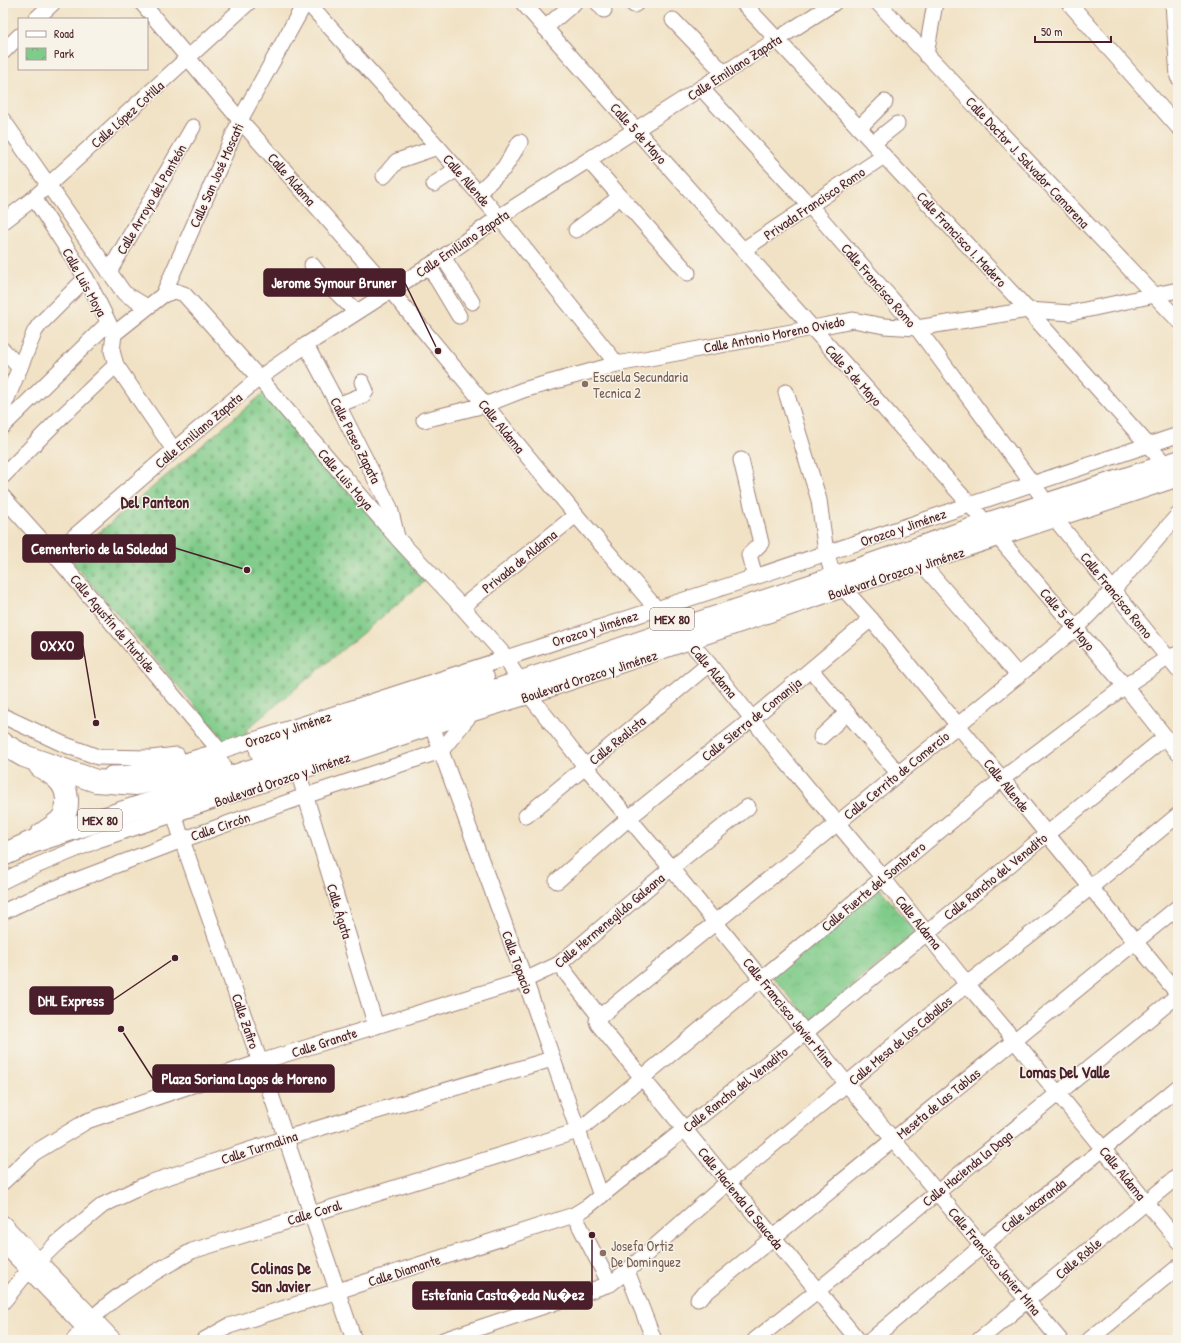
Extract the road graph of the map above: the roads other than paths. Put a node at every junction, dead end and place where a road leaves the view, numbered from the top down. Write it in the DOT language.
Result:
graph roads {
  1 [pos="53,3"];
  2 [pos="142,3"];
  3 [pos="248,3"];
  4 [pos="309,3"];
  5 [pos="523,3"];
  6 [pos="559,3"];
  7 [pos="574,3"];
  8 [pos="632,3"];
  9 [pos="637,3"];
  10 [pos="743,3"];
  11 [pos="834,3"];
  12 [pos="878,3"];
  13 [pos="935,3"];
  14 [pos="1069,3"];
  15 [pos="1173,3"];
  16 [pos="37,18"];
  17 [pos="673,20"];
  18 [pos="543,25"];
  19 [pos="18,37"];
  20 [pos="777,40"];
  21 [pos="3,52"];
  22 [pos="926,55"];
  23 [pos="188,59"];
  24 [pos="724,73"];
  25 [pos="1178,77"];
  26 [pos="701,88"];
  27 [pos="885,102"];
  28 [pos="3,120"];
  29 [pos="240,120"];
  30 [pos="897,124"];
  31 [pos="193,127"];
  32 [pos="1178,127"];
  33 [pos="859,128"];
  34 [pos="636,130"];
  35 [pos="520,142"];
  36 [pos="873,143"];
  37 [pos="438,147"];
  38 [pos="884,156"];
  39 [pos="588,160"];
  40 [pos="457,169"];
  41 [pos="384,176"];
  42 [pos="49,184"];
  43 [pos="434,184"];
  44 [pos="478,193"];
  45 [pos="34,198"];
  46 [pos="620,198"];
  47 [pos="810,206"];
  48 [pos="499,217"];
  49 [pos="3,222"];
  50 [pos="576,230"];
  51 [pos="743,250"];
  52 [pos="443,257"];
  53 [pos="312,265"];
  54 [pos="428,266"];
  55 [pos="110,272"];
  56 [pos="688,273"];
  57 [pos="86,278"];
  58 [pos="1178,290"];
  59 [pos="391,291"];
  60 [pos="164,295"];
  61 [pos="1155,296"];
  62 [pos="472,302"];
  63 [pos="148,307"];
  64 [pos="1028,310"];
  65 [pos="356,312"];
  66 [pos="459,316"];
  67 [pos="1178,320"];
  68 [pos="813,328"];
  69 [pos="917,328"];
  70 [pos="110,329"];
  71 [pos="306,345"];
  72 [pos="3,350"];
  73 [pos="617,364"];
  74 [pos="116,365"];
  75 [pos="20,368"];
  76 [pos="259,378"];
  77 [pos="362,382"];
  78 [pos="786,392"];
  79 [pos="486,405"];
  80 [pos="338,406"];
  81 [pos="3,408"];
  82 [pos="424,420"];
  83 [pos="3,426"];
  84 [pos="1178,435"];
  85 [pos="174,450"];
  86 [pos="741,460"];
  87 [pos="1169,462"];
  88 [pos="3,476"];
  89 [pos="1037,489"];
  90 [pos="3,497"];
  91 [pos="576,515"];
  92 [pos="1178,515"];
  93 [pos="1056,520"];
  94 [pos="984,521"];
  95 [pos="398,539"];
  96 [pos="54,554"];
  97 [pos="922,564"];
  98 [pos="834,571"];
  99 [pos="755,577"];
  100 [pos="1113,590"];
  101 [pos="462,607"];
  102 [pos="871,619"];
  103 [pos="672,625"];
  104 [pos="1076,628"];
  105 [pos="1173,655"];
  106 [pos="709,664"];
  107 [pos="811,670"];
  108 [pos="1178,670"];
  109 [pos="1018,675"];
  110 [pos="517,676"];
  111 [pos="1125,686"];
  112 [pos="848,713"];
  113 [pos="471,714"];
  114 [pos="3,716"];
  115 [pos="753,718"];
  116 [pos="958,725"];
  117 [pos="433,728"];
  118 [pos="821,737"];
  119 [pos="1165,737"];
  120 [pos="3,744"];
  121 [pos="220,751"];
  122 [pos="440,751"];
  123 [pos="1178,753"];
  124 [pos="24,756"];
  125 [pos="296,765"];
  126 [pos="585,766"];
  127 [pos="898,773"];
  128 [pos="1002,779"];
  129 [pos="164,783"];
  130 [pos="305,796"];
  131 [pos="748,807"];
  132 [pos="1178,815"];
  133 [pos="526,816"];
  134 [pos="629,818"];
  135 [pos="838,822"];
  136 [pos="1047,833"];
  137 [pos="182,840"];
  138 [pos="32,842"];
  139 [pos="3,855"];
  140 [pos="671,868"];
  141 [pos="883,878"];
  142 [pos="3,881"];
  143 [pos="556,881"];
  144 [pos="1091,887"];
  145 [pos="1178,907"];
  146 [pos="3,912"];
  147 [pos="716,922"];
  148 [pos="927,932"];
  149 [pos="1135,942"];
  150 [pos="559,964"];
  151 [pos="761,978"];
  152 [pos="524,980"];
  153 [pos="967,984"];
  154 [pos="1178,994"];
  155 [pos="598,1017"];
  156 [pos="376,1026"];
  157 [pos="806,1032"];
  158 [pos="1015,1041"];
  159 [pos="552,1059"];
  160 [pos="260,1062"];
  161 [pos="642,1078"];
  162 [pos="847,1084"];
  163 [pos="1178,1087"];
  164 [pos="1058,1093"];
  165 [pos="684,1128"];
  166 [pos="578,1131"];
  167 [pos="286,1138"];
  168 [pos="894,1139"];
  169 [pos="1103,1149"];
  170 [pos="1178,1176"];
  171 [pos="3,1182"];
  172 [pos="728,1182"];
  173 [pos="938,1192"];
  174 [pos="601,1196"];
  175 [pos="1146,1202"];
  176 [pos="311,1213"];
  177 [pos="574,1214"];
  178 [pos="3,1223"];
  179 [pos="773,1237"];
  180 [pos="1178,1241"];
  181 [pos="3,1244"];
  182 [pos="982,1246"];
  183 [pos="34,1265"];
  184 [pos="1178,1267"];
  185 [pos="627,1271"];
  186 [pos="610,1284"];
  187 [pos="338,1291"];
  188 [pos="817,1291"];
  189 [pos="698,1299"];
  190 [pos="1027,1300"];
  191 [pos="3,1302"];
  192 [pos="88,1323"];
  193 [pos="74,1340"];
  194 [pos="96,1340"];
  195 [pos="114,1340"];
  196 [pos="204,1340"];
  197 [pos="354,1340"];
  198 [pos="443,1340"];
  199 [pos="654,1340"];
  200 [pos="755,1340"];
  201 [pos="858,1340"];
  202 [pos="871,1340"];
  203 [pos="979,1340"];
  204 [pos="1060,1340"];
  205 [pos="1089,1340"];
  1 -- 16 [label="street"];
  2 -- 23 [label="street, Calle Aldama"];
  3 -- 23 [label="street, Calle López Cotilla"];
  4 -- 29 [label="street, Calle San José Moscati"];
  4 -- 37 [label="street, Calle Allende"];
  5 -- 18 [label="street, Calle 5 de Mayo"];
  6 -- 18 [label="street"];
  7 -- 18 [label="street"];
  8 -- 9 [label="street"];
  10 -- 20 [label="street, Calle Francisco I. Madero"];
  11 -- 20 [label="street, Calle Emiliano Zapata"];
  12 -- 22 [label="street, Calle Doctor J. Salvador Camarena"];
  13 -- 22 [label="street"];
  14 -- 32 [label="street"];
  15 -- 25 [label="street"];
  17 -- 24 [label="street"];
  18 -- 34 [label="street, Calle 5 de Mayo"];
  19 -- 21 [label="street"];
  20 -- 24 [label="street, Calle Emiliano Zapata"];
  20 -- 33 [label="street, Calle Francisco I. Madero"];
  22 -- 61 [label="street, Calle Doctor J. Salvador Camarena"];
  23 -- 29 [label="street, Calle Aldama"];
  23 -- 42 [label="street, Calle López Cotilla"];
  24 -- 26 [label="street, Calle Emiliano Zapata"];
  26 -- 34 [label="street, Calle Emiliano Zapata"];
  26 -- 47 [label="street, Calle Francisco Romo"];
  27 -- 33 [label="street"];
  28 -- 42 [label="street, Calle Luis Moya"];
  29 -- 59 [label="street, Calle Aldama"];
  29 -- 60 [label="street, Calle San José Moscati"];
  30 -- 36 [label="street"];
  31 -- 55 [label="street, Calle Arroyo del Panteón"];
  33 -- 36 [label="street, Calle Francisco I. Madero"];
  34 -- 39 [label="street, Calle Emiliano Zapata"];
  34 -- 51 [label="street, Calle 5 de Mayo"];
  35 -- 44 [label="street"];
  36 -- 38 [label="street, Calle Francisco I. Madero"];
  37 -- 40 [label="street, Calle Allende"];
  37 -- 41 [label="street"];
  38 -- 47 [label="street, Privada Francisco Romo"];
  38 -- 64 [label="street, Calle Francisco I. Madero"];
  39 -- 46 [label="street"];
  39 -- 48 [label="street, Calle Emiliano Zapata"];
  40 -- 43 [label="street"];
  40 -- 44 [label="street, Calle Allende"];
  42 -- 45 [label="street, Calle López Cotilla"];
  42 -- 55 [label="street, Calle Luis Moya"];
  44 -- 48 [label="street, Calle Allende"];
  45 -- 49 [label="street, Calle López Cotilla"];
  45 -- 57 [label="street, Calle Luis Moya"];
  46 -- 50 [label="street"];
  46 -- 56 [label="street"];
  47 -- 51 [label="street, Privada Francisco Romo"];
  47 -- 69 [label="street, Calle Francisco Romo"];
  48 -- 52 [label="street, Calle Emiliano Zapata"];
  48 -- 73 [label="street, Calle Allende"];
  51 -- 68 [label="street, Calle 5 de Mayo"];
  52 -- 54 [label="street, Calle Emiliano Zapata"];
  52 -- 62 [label="street"];
  53 -- 65 [label="street"];
  54 -- 59 [label="street, Calle Emiliano Zapata"];
  54 -- 66 [label="street"];
  55 -- 63 [label="street, Calle Luis Moya"];
  57 -- 70 [label="street, Calle Luis Moya"];
  57 -- 75 [label="street"];
  58 -- 61 [label="street, Calle Antonio Moreno Oviedo"];
  59 -- 65 [label="street, Calle Emiliano Zapata"];
  59 -- 79 [label="street, Calle Aldama"];
  60 -- 63 [label="street, Calle San José Moscati"];
  60 -- 76 [label="street, Calle Luis Moya"];
  61 -- 64 [label="street, Calle Antonio Moreno Oviedo"];
  61 -- 67 [label="street, Calle Doctor J. Salvador Camarena"];
  63 -- 70 [label="street, Calle San José Moscati"];
  64 -- 69 [label="street, Calle Antonio Moreno Oviedo"];
  64 -- 87 [label="street, Calle Francisco I. Madero"];
  65 -- 71 [label="street, Calle Emiliano Zapata"];
  68 -- 69 [label="street, Calle Antonio Moreno Oviedo"];
  68 -- 73 [label="street, Calle Antonio Moreno Oviedo"];
  68 -- 94 [label="street, Calle 5 de Mayo"];
  69 -- 89 [label="street, Calle Francisco Romo"];
  70 -- 74 [label="street, Calle Luis Moya"];
  70 -- 83 [label="street, Calle San José Moscati"];
  71 -- 76 [label="street, Calle Emiliano Zapata"];
  71 -- 80 [label="street, Calle Paseo Zapata"];
  72 -- 75 [label="street"];
  73 -- 79 [label="street, Calle Antonio Moreno Oviedo"];
  74 -- 85 [label="street, Calle Luis Moya"];
  74 -- 88 [label="street"];
  75 -- 81 [label="street"];
  76 -- 85 [label="street, Calle Emiliano Zapata"];
  76 -- 95 [label="street, Calle Luis Moya"];
  77 -- 80 [label="street"];
  78 -- 98 [label="street"];
  79 -- 82 [label="street, Calle Antonio Moreno Oviedo"];
  79 -- 91 [label="street, Calle Aldama"];
  80 -- 95 [label="street, Calle Paseo Zapata"];
  84 -- 87 [label="street, Orozco y Jiménez"];
  85 -- 96 [label="street, Calle Emiliano Zapata"];
  86 -- 99 [label="street"];
  87 -- 89 [label="highway, Orozco y Jiménez / MEX 80"];
  87 -- 93 [label="street, Boulevard Orozco y Jiménez / MEX 80"];
  87 -- 94 [label="highway, Orozco y Jiménez / MEX 80"];
  89 -- 94 [label="highway, Orozco y Jiménez / MEX 80"];
  90 -- 96 [label="street, Calle Agustín de Iturbide"];
  91 -- 101 [label="street, Privada de Aldama"];
  91 -- 103 [label="street, Calle Aldama"];
  92 -- 100 [label="street, Calle Cerrito de Comercio"];
  93 -- 94 [label="street, Boulevard Orozco y Jiménez / MEX 80"];
  93 -- 100 [label="street, Calle Francisco Romo"];
  94 -- 97 [label="street, Boulevard Orozco y Jiménez / MEX 80"];
  94 -- 98 [label="highway, Orozco y Jiménez / MEX 80"];
  94 -- 104 [label="street, Calle 5 de Mayo"];
  95 -- 101 [label="street, Calle Luis Moya"];
  96 -- 121 [label="street, Calle Agustín de Iturbide"];
  97 -- 98 [label="street, Boulevard Orozco y Jiménez / MEX 80"];
  97 -- 109 [label="street"];
  98 -- 99 [label="street, Orozco y Jiménez"];
  98 -- 102 [label="street, Calle Allende"];
  98 -- 103 [label="highway, Orozco y Jiménez / MEX 80"];
  98 -- 103 [label="street, Boulevard Orozco y Jiménez / MEX 80"];
  99 -- 103 [label="street, Orozco y Jiménez"];
  100 -- 104 [label="street, Calle Cerrito de Comercio"];
  100 -- 105 [label="street, Calle Francisco Romo"];
  101 -- 110 [label="street, Calle Luis Moya"];
  102 -- 107 [label="street, Calle Sierra de Comanija"];
  102 -- 116 [label="street, Calle Allende"];
  103 -- 106 [label="street, Calle Aldama"];
  103 -- 110 [label="highway, Orozco y Jiménez / MEX 80"];
  103 -- 110 [label="street, Boulevard Orozco y Jiménez / MEX 80"];
  104 -- 109 [label="street, Calle Cerrito de Comercio"];
  104 -- 111 [label="street, Calle 5 de Mayo"];
  105 -- 108 [label="street, Calle Francisco Romo"];
  105 -- 111 [label="street, Calle Fuerte del Sombrero"];
  106 -- 115 [label="street, Calle Aldama"];
  106 -- 126 [label="street, Calle Realista"];
  107 -- 112 [label="street"];
  107 -- 115 [label="street, Calle Sierra de Comanija"];
  109 -- 116 [label="street, Calle Cerrito de Comercio"];
  110 -- 113 [label="street, Boulevard Orozco y Jiménez / MEX 80"];
  110 -- 121 [label="street, Orozco y Jiménez"];
  110 -- 125 [label="highway, Orozco y Jiménez / MEX 80"];
  110 -- 126 [label="street, Calle Francisco Javier Mina"];
  110 -- 129 [label="highway, Orozco y Jiménez / MEX 80"];
  111 -- 119 [label="street, Calle 5 de Mayo"];
  111 -- 128 [label="street, Calle Fuerte del Sombrero"];
  112 -- 118 [label="street"];
  112 -- 127 [label="street"];
  113 -- 117 [label="street, Boulevard Orozco y Jiménez / MEX 80"];
  113 -- 122 [label="street"];
  114 -- 129 [label="street"];
  115 -- 134 [label="street, Calle Sierra de Comanija"];
  115 -- 135 [label="street, Calle Aldama"];
  116 -- 127 [label="street, Calle Cerrito de Comercio"];
  116 -- 128 [label="street, Calle Allende"];
  117 -- 122 [label="street, Calle Topacio"];
  117 -- 125 [label="street, Boulevard Orozco y Jiménez / MEX 80"];
  119 -- 123 [label="street, Calle 5 de Mayo"];
  119 -- 136 [label="street, Calle Rancho del Venadito"];
  120 -- 124 [label="highway"];
  121 -- 129 [label="street, Orozco y Jiménez"];
  122 -- 130 [label="street, Calle Circón"];
  122 -- 152 [label="street, Calle Topacio"];
  124 -- 129 [label="highway, MEX 80"];
  124 -- 138 [label="highway"];
  125 -- 129 [label="highway, Orozco y Jiménez / MEX 80"];
  125 -- 130 [label="street, Calle Ágata"];
  126 -- 133 [label="street, Calle Realista"];
  126 -- 134 [label="street, Calle Francisco Javier Mina"];
  127 -- 135 [label="street, Calle Cerrito de Comercio"];
  128 -- 136 [label="street, Calle Allende"];
  128 -- 141 [label="street, Calle Fuerte del Sombrero"];
  129 -- 137 [label="street, Calle Zafiro"];
  129 -- 138 [label="highway, MEX 80"];
  129 -- 142 [label="street, MEX 80"];
  130 -- 137 [label="street, Calle Circón"];
  130 -- 156 [label="street, Calle Ágata"];
  131 -- 140 [label="street, Calle Hermenegildo Galeana"];
  132 -- 144 [label="street, Calle Mesa de los Caballos"];
  134 -- 140 [label="street, Calle Francisco Javier Mina"];
  134 -- 143 [label="street, Calle Sierra de Comanija"];
  135 -- 141 [label="street, Calle Aldama"];
  135 -- 147 [label="street, Calle Cerrito de Comercio"];
  136 -- 144 [label="street, Calle Allende"];
  136 -- 148 [label="street, Calle Rancho del Venadito"];
  137 -- 146 [label="street, Calle Circón"];
  137 -- 160 [label="street, Calle Zafiro"];
  138 -- 139 [label="highway"];
  140 -- 147 [label="street, Calle Francisco Javier Mina"];
  140 -- 150 [label="street, Calle Hermenegildo Galeana"];
  141 -- 148 [label="street, Calle Aldama"];
  141 -- 151 [label="street, Calle Fuerte del Sombrero"];
  144 -- 149 [label="street, Calle Allende"];
  144 -- 153 [label="street, Calle Mesa de los Caballos"];
  145 -- 149 [label="street, Meseta de las Tablas"];
  147 -- 151 [label="street, Calle Francisco Javier Mina"];
  147 -- 155 [label="street, Calle Cerrito de Comercio"];
  148 -- 153 [label="street, Calle Aldama"];
  148 -- 157 [label="street, Calle Rancho del Venadito"];
  149 -- 154 [label="street, Calle Allende"];
  149 -- 158 [label="street, Meseta de las Tablas"];
  150 -- 152 [label="street, Calle Hermenegildo Galeana"];
  150 -- 155 [label="street, Calle Hacienda la Sauceda"];
  151 -- 157 [label="street, Calle Francisco Javier Mina"];
  151 -- 161 [label="street, Calle Fuerte del Sombrero"];
  152 -- 156 [label="street, Calle Granate"];
  152 -- 159 [label="street, Calle Topacio"];
  153 -- 158 [label="street, Calle Aldama"];
  153 -- 162 [label="street, Calle Mesa de los Caballos"];
  154 -- 164 [label="street, Calle Hacienda la Daga"];
  155 -- 161 [label="street, Calle Hacienda la Sauceda"];
  156 -- 160 [label="street, Calle Granate"];
  157 -- 162 [label="street, Calle Francisco Javier Mina"];
  157 -- 165 [label="street, Calle Rancho del Venadito"];
  158 -- 164 [label="street, Calle Aldama"];
  158 -- 168 [label="street, Meseta de las Tablas"];
  159 -- 166 [label="street, Calle Topacio"];
  159 -- 167 [label="street, Calle Turmalina"];
  160 -- 167 [label="street, Calle Zafiro"];
  160 -- 171 [label="street, Calle Granate"];
  161 -- 165 [label="street, Calle Hacienda la Sauceda"];
  161 -- 166 [label="street, Calle Fuerte del Sombrero"];
  162 -- 168 [label="street, Calle Francisco Javier Mina"];
  162 -- 172 [label="street, Calle Mesa de los Caballos"];
  163 -- 169 [label="street, Calle Jacaranda"];
  164 -- 169 [label="street, Calle Aldama"];
  164 -- 173 [label="street, Calle Hacienda la Daga"];
  165 -- 172 [label="street, Calle Hacienda la Sauceda"];
  165 -- 174 [label="street, Calle Rancho del Venadito"];
  166 -- 174 [label="street, Calle Topacio"];
  166 -- 176 [label="street, Calle Coral"];
  167 -- 176 [label="street, Calle Zafiro"];
  167 -- 183 [label="street, Calle Turmalina"];
  168 -- 173 [label="street, Calle Francisco Javier Mina"];
  168 -- 179 [label="street, Meseta de las Tablas"];
  169 -- 175 [label="street, Calle Aldama"];
  169 -- 182 [label="street, Calle Jacaranda"];
  170 -- 175 [label="street, Calle Roble"];
  172 -- 179 [label="street, Calle Hacienda la Sauceda"];
  172 -- 185 [label="street, Calle Mesa de los Caballos"];
  173 -- 182 [label="street, Calle Francisco Javier Mina"];
  173 -- 188 [label="street, Calle Hacienda la Daga"];
  174 -- 177 [label="street, Calle Diamante"];
  175 -- 180 [label="street, Calle Aldama"];
  175 -- 190 [label="street, Calle Roble"];
  176 -- 187 [label="street, Calle Zafiro"];
  176 -- 192 [label="street, Calle Coral"];
  177 -- 186 [label="street"];
  177 -- 187 [label="street, Calle Diamante"];
  178 -- 183 [label="street"];
  179 -- 188 [label="street, Calle Hacienda la Sauceda"];
  179 -- 189 [label="street, Meseta de las Tablas"];
  181 -- 183 [label="street"];
  182 -- 190 [label="street, Calle Francisco Javier Mina"];
  182 -- 202 [label="street, Calle Jacaranda"];
  183 -- 191 [label="street, Calle Turmalina"];
  183 -- 192 [label="street"];
  184 -- 205 [label="street"];
  185 -- 186 [label="street, Calle Mesa de los Caballos"];
  185 -- 199 [label="street"];
  186 -- 198 [label="street, Calle Mesa de los Caballos"];
  187 -- 196 [label="street, Calle Diamante"];
  187 -- 197 [label="street, Calle Zafiro"];
  188 -- 200 [label="street, Calle Hacienda la Daga"];
  188 -- 201 [label="street, Calle Hacienda la Sauceda"];
  190 -- 203 [label="street, Calle Roble"];
  190 -- 204 [label="street, Calle Francisco Javier Mina"];
  192 -- 193 [label="street, Calle Coral"];
  192 -- 194 [label="street"];
  192 -- 195 [label="street"];
}
